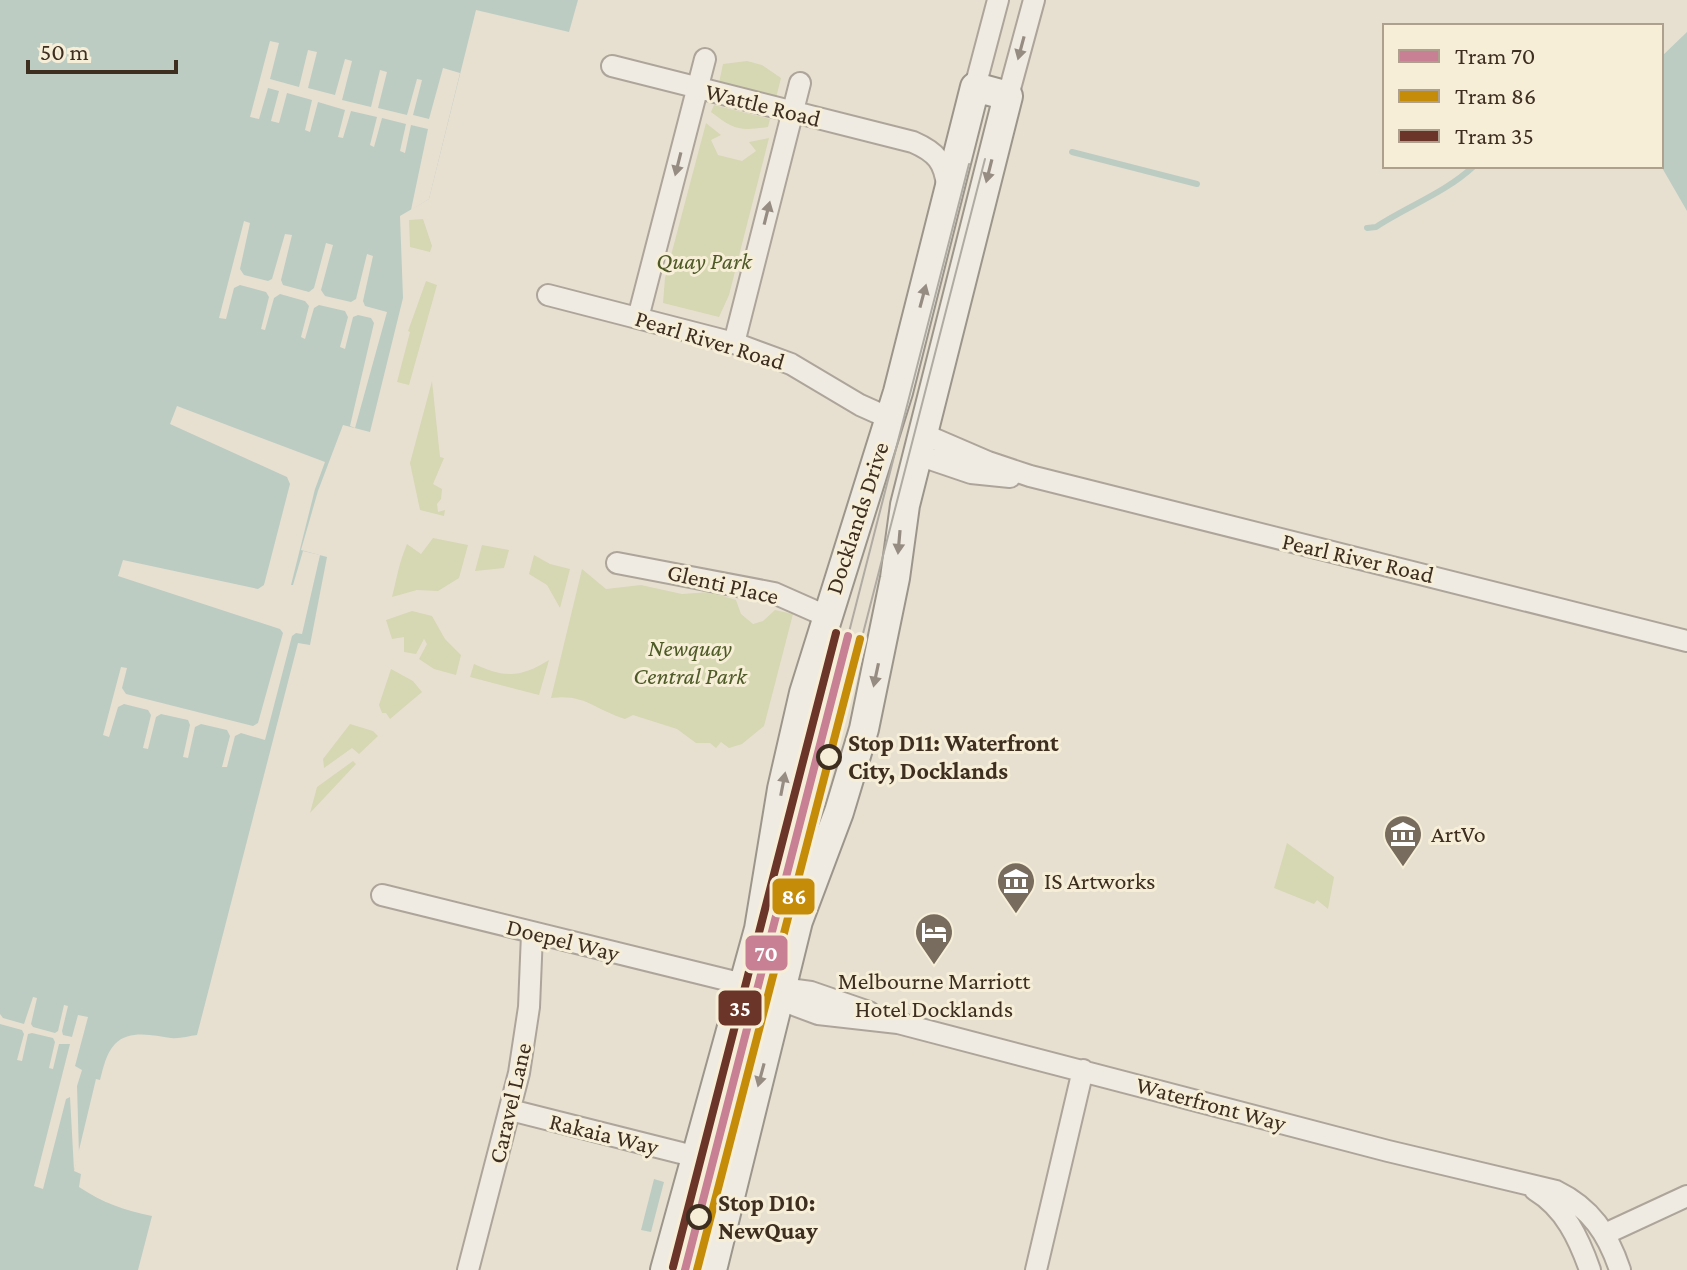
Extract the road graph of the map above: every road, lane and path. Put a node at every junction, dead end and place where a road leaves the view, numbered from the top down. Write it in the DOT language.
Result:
graph roads {
  1 [pos="998,0"];
  2 [pos="1034,0"];
  3 [pos="705,59"];
  4 [pos="612,66"];
  5 [pos="800,83"];
  6 [pos="697,88"];
  7 [pos="971,103"];
  8 [pos="1006,105"];
  9 [pos="792,112"];
  10 [pos="913,142"];
  11 [pos="948,200"];
  12 [pos="548,295"];
  13 [pos="638,318"];
  14 [pos="734,343"];
  15 [pos="888,422"];
  16 [pos="920,445"];
  17 [pos="617,563"];
  18 [pos="826,616"];
  19 [pos="1687,641"];
  20 [pos="382,895"];
  21 [pos="532,934"];
  22 [pos="743,984"];
  23 [pos="780,993"];
  24 [pos="1083,1070"];
  25 [pos="510,1110"];
  26 [pos="697,1157"];
  27 [pos="1524,1185"];
  28 [pos="1687,1196"];
  29 [pos="1605,1234"];
  30 [pos="468,1270"];
  31 [pos="665,1270"];
  32 [pos="712,1270"];
  33 [pos="1036,1270"];
  34 [pos="1590,1270"];
  35 [pos="1620,1270"];
  1 -- 7 [label="street, Docklands Drive"];
  2 -- 8 [label="street, Docklands Drive, one-way"];
  3 -- 6 [label="street"];
  4 -- 6 [label="street, Wattle Road"];
  5 -- 9 [label="street"];
  6 -- 9 [label="street, Wattle Road"];
  6 -- 13 [label="street, one-way"];
  7 -- 8 [label="street"];
  7 -- 10 [label="street, Wattle Road"];
  7 -- 11 [label="street, Docklands Drive"];
  8 -- 16 [label="street, Docklands Drive, one-way"];
  9 -- 10 [label="street, Wattle Road"];
  14 -- 9 [label="street, one-way"];
  10 -- 11 [label="street, Wattle Road"];
  15 -- 11 [label="street, Docklands Drive, one-way"];
  12 -- 13 [label="street, Pearl River Road"];
  13 -- 14 [label="street, Pearl River Road"];
  14 -- 15 [label="street, Pearl River Road"];
  15 -- 16 [label="street, Pearl River Road"];
  15 -- 18 [label="street, Docklands Drive"];
  16 -- 19 [label="street, Pearl River Road"];
  16 -- 23 [label="street, Docklands Drive, one-way"];
  17 -- 18 [label="street, Glenti Place"];
  22 -- 18 [label="street, Docklands Drive, one-way"];
  20 -- 21 [label="street, Doepel Way"];
  21 -- 22 [label="street, Doepel Way"];
  21 -- 25 [label="street, Caravel Lane"];
  22 -- 23 [label="street, Waterfront Way"];
  22 -- 26 [label="street, Docklands Drive"];
  23 -- 24 [label="street, Waterfront Way"];
  23 -- 32 [label="street, Docklands Drive, one-way"];
  24 -- 27 [label="street, Waterfront Way"];
  24 -- 33 [label="street"];
  25 -- 26 [label="street, Rakaia Way"];
  25 -- 30 [label="street, Caravel Lane"];
  26 -- 31 [label="street, Docklands Drive"];
  27 -- 29 [label="street, Waterfront Way"];
  27 -- 34 [label="street, Waterfront Way"];
  28 -- 29 [label="street"];
  29 -- 35 [label="street, Waterfront Way"];
}
